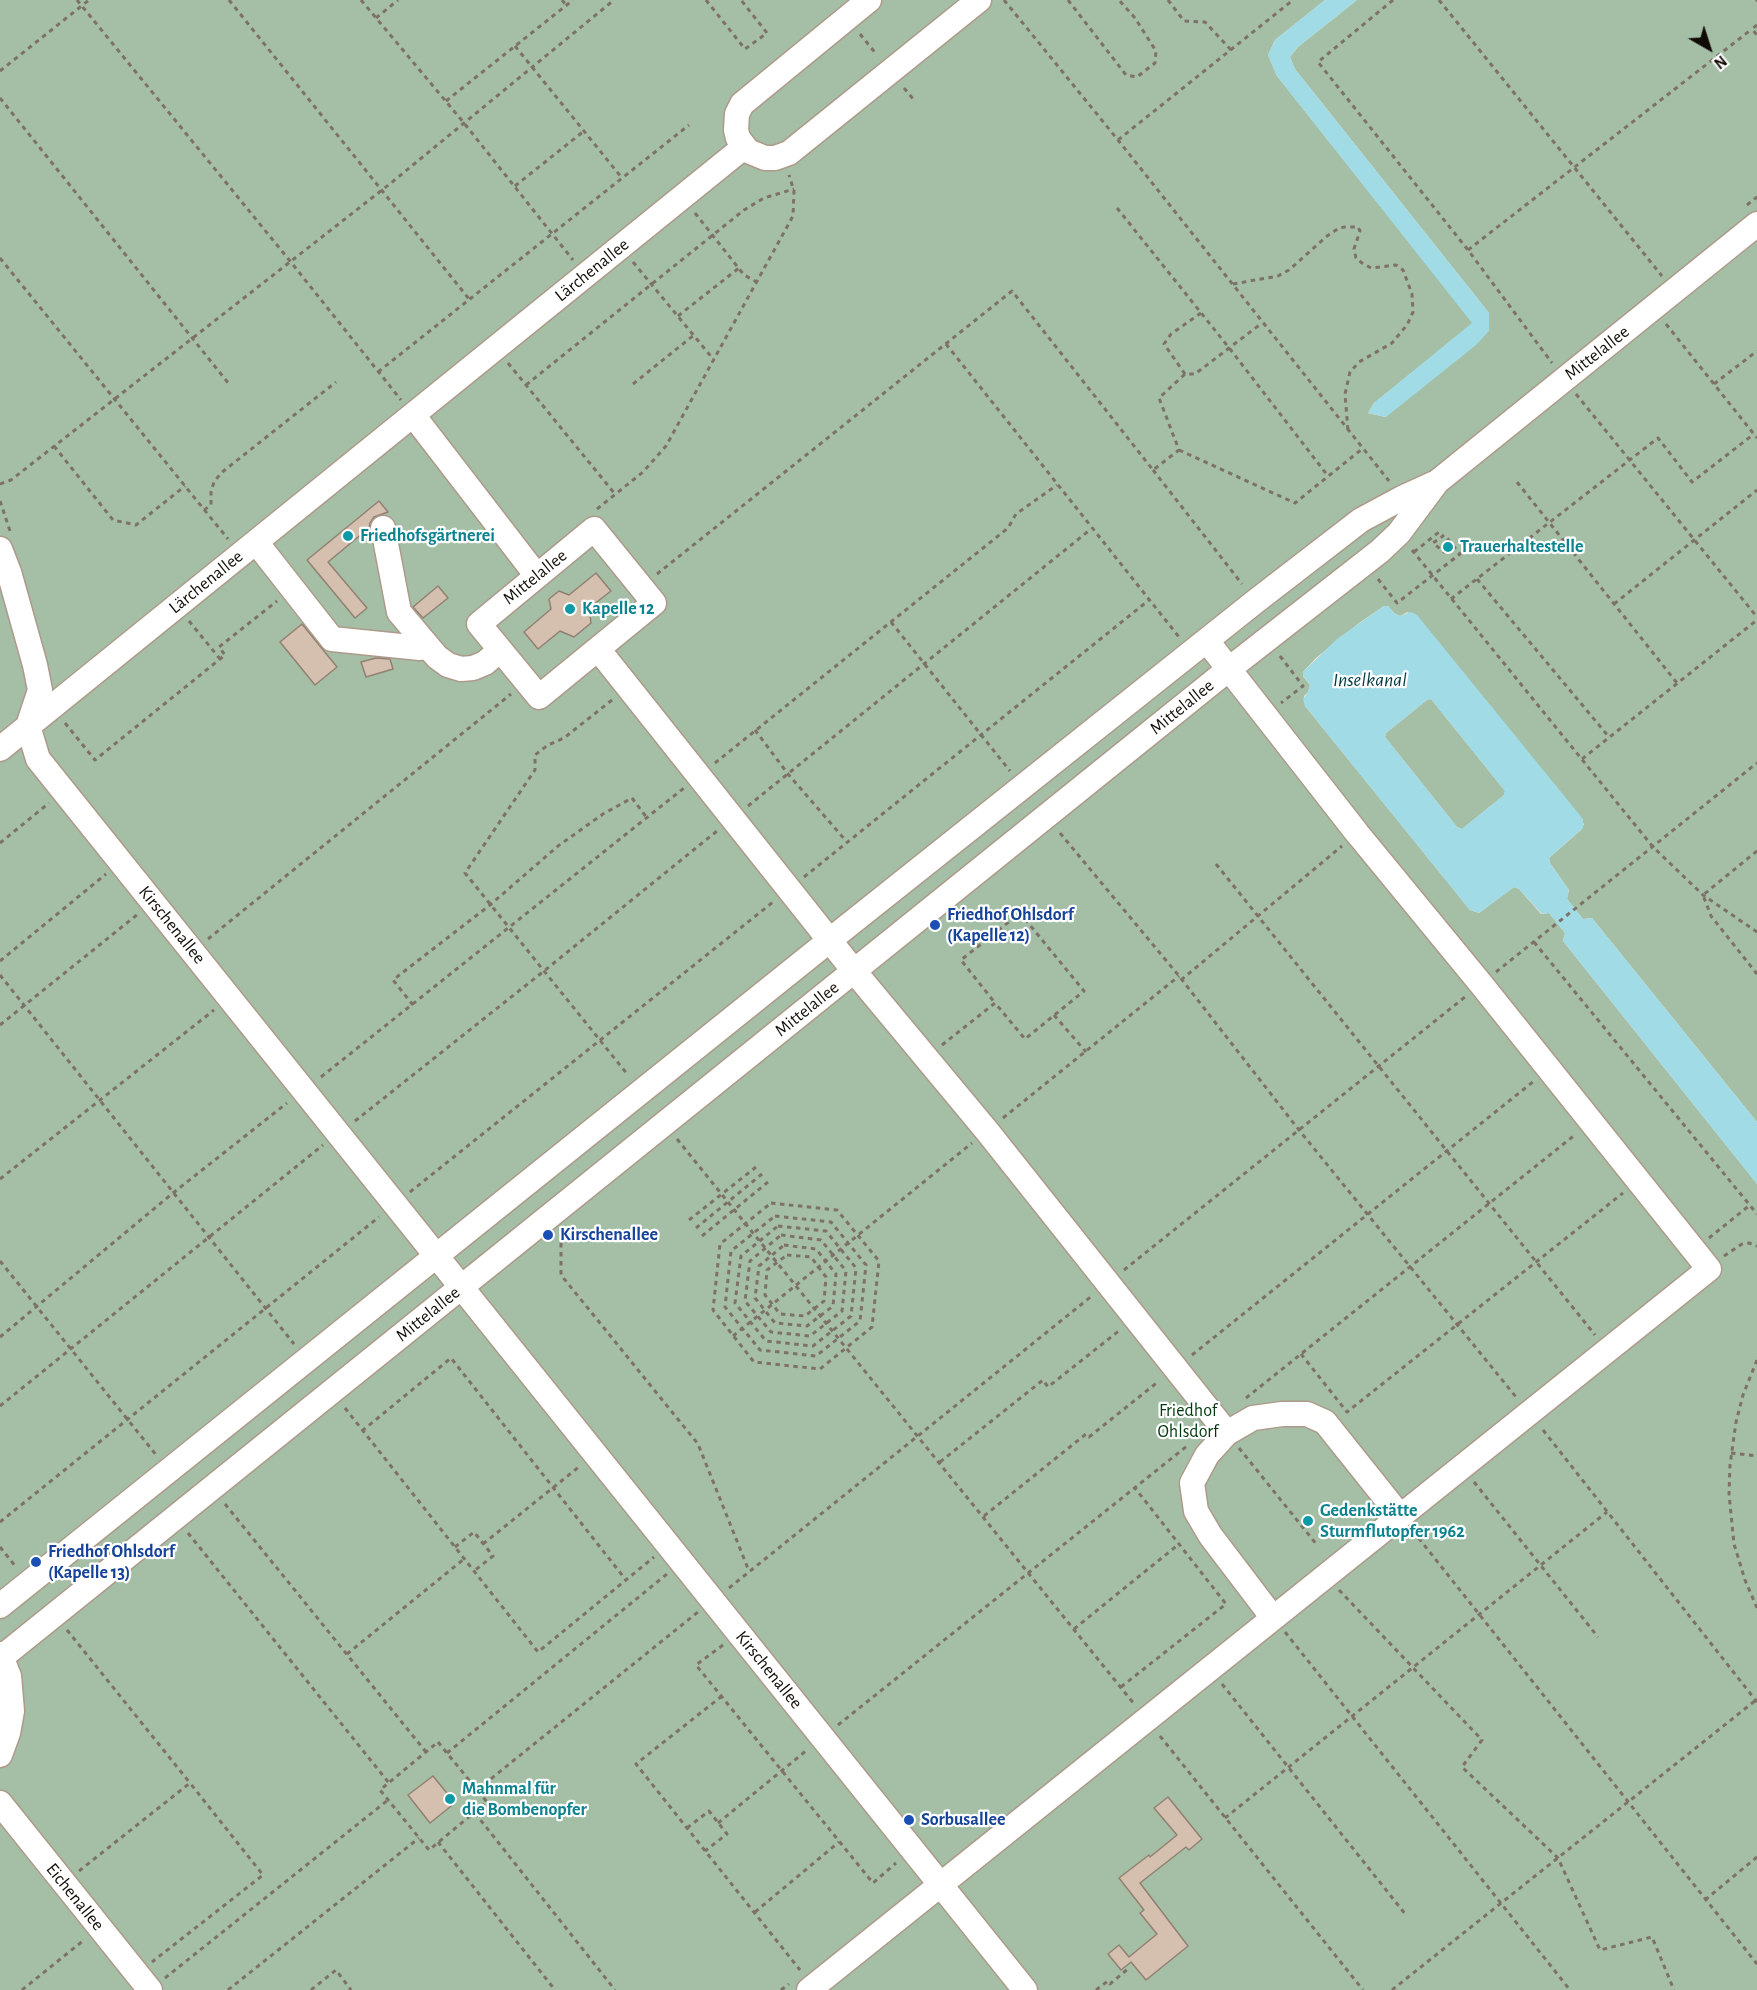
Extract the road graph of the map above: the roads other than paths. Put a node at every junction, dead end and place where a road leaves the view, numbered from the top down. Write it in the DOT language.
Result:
graph roads {
  1 [pos="869,0"];
  2 [pos="979,0"];
  3 [pos="744,147"];
  4 [pos="1757,224"];
  5 [pos="413,415"];
  6 [pos="1437,482"];
  7 [pos="383,528"];
  8 [pos="248,548"];
  9 [pos="0,549"];
  10 [pos="537,576"];
  11 [pos="426,644"];
  12 [pos="1199,647"];
  13 [pos="598,649"];
  14 [pos="501,650"];
  15 [pos="1229,669"];
  16 [pos="28,726"];
  17 [pos="0,749"];
  18 [pos="830,939"];
  19 [pos="854,971"];
  20 [pos="437,1257"];
  21 [pos="461,1287"];
  22 [pos="1227,1433"];
  23 [pos="1401,1516"];
  24 [pos="0,1606"];
  25 [pos="1274,1618"];
  26 [pos="1,1656"];
  27 [pos="0,1755"];
  28 [pos="0,1803"];
  29 [pos="940,1885"];
  30 [pos="809,1983"];
  31 [pos="146,1985"];
  32 [pos="1025,1990"];
  1 -- 3 [label="street"];
  2 -- 3 [label="street"];
  3 -- 5 [label="street, Lärchenallee"];
  4 -- 6 [label="street, Mittelallee"];
  5 -- 8 [label="street, Lärchenallee"];
  5 -- 10 [label="street"];
  6 -- 12 [label="street, Mittelallee"];
  6 -- 15 [label="street, Mittelallee"];
  7 -- 11 [label="street"];
  8 -- 11 [label="street"];
  8 -- 16 [label="street, Lärchenallee"];
  9 -- 16 [label="street"];
  10 -- 13 [label="street, Mittelallee"];
  10 -- 14 [label="street, Mittelallee"];
  11 -- 14 [label="street"];
  12 -- 15 [label="street, Mittelallee"];
  12 -- 18 [label="street, Mittelallee"];
  13 -- 14 [label="street, Mittelallee"];
  13 -- 18 [label="street, Mittelallee"];
  15 -- 19 [label="street, Mittelallee"];
  15 -- 23 [label="street"];
  16 -- 17 [label="street, Lärchenallee"];
  16 -- 20 [label="street, Kirschenallee"];
  18 -- 19 [label="street, Mittelallee"];
  18 -- 20 [label="street, Mittelallee"];
  19 -- 21 [label="street, Mittelallee"];
  19 -- 22 [label="street"];
  20 -- 21 [label="street, Kirschenallee"];
  20 -- 24 [label="street, Mittelallee"];
  21 -- 26 [label="street, Mittelallee"];
  21 -- 29 [label="street, Kirschenallee"];
  22 -- 23 [label="street"];
  22 -- 25 [label="street"];
  23 -- 25 [label="street"];
  25 -- 29 [label="street"];
  26 -- 27 [label="street"];
  28 -- 31 [label="street, Eichenallee"];
  29 -- 30 [label="street"];
  29 -- 32 [label="street, Kirschenallee"];
}
